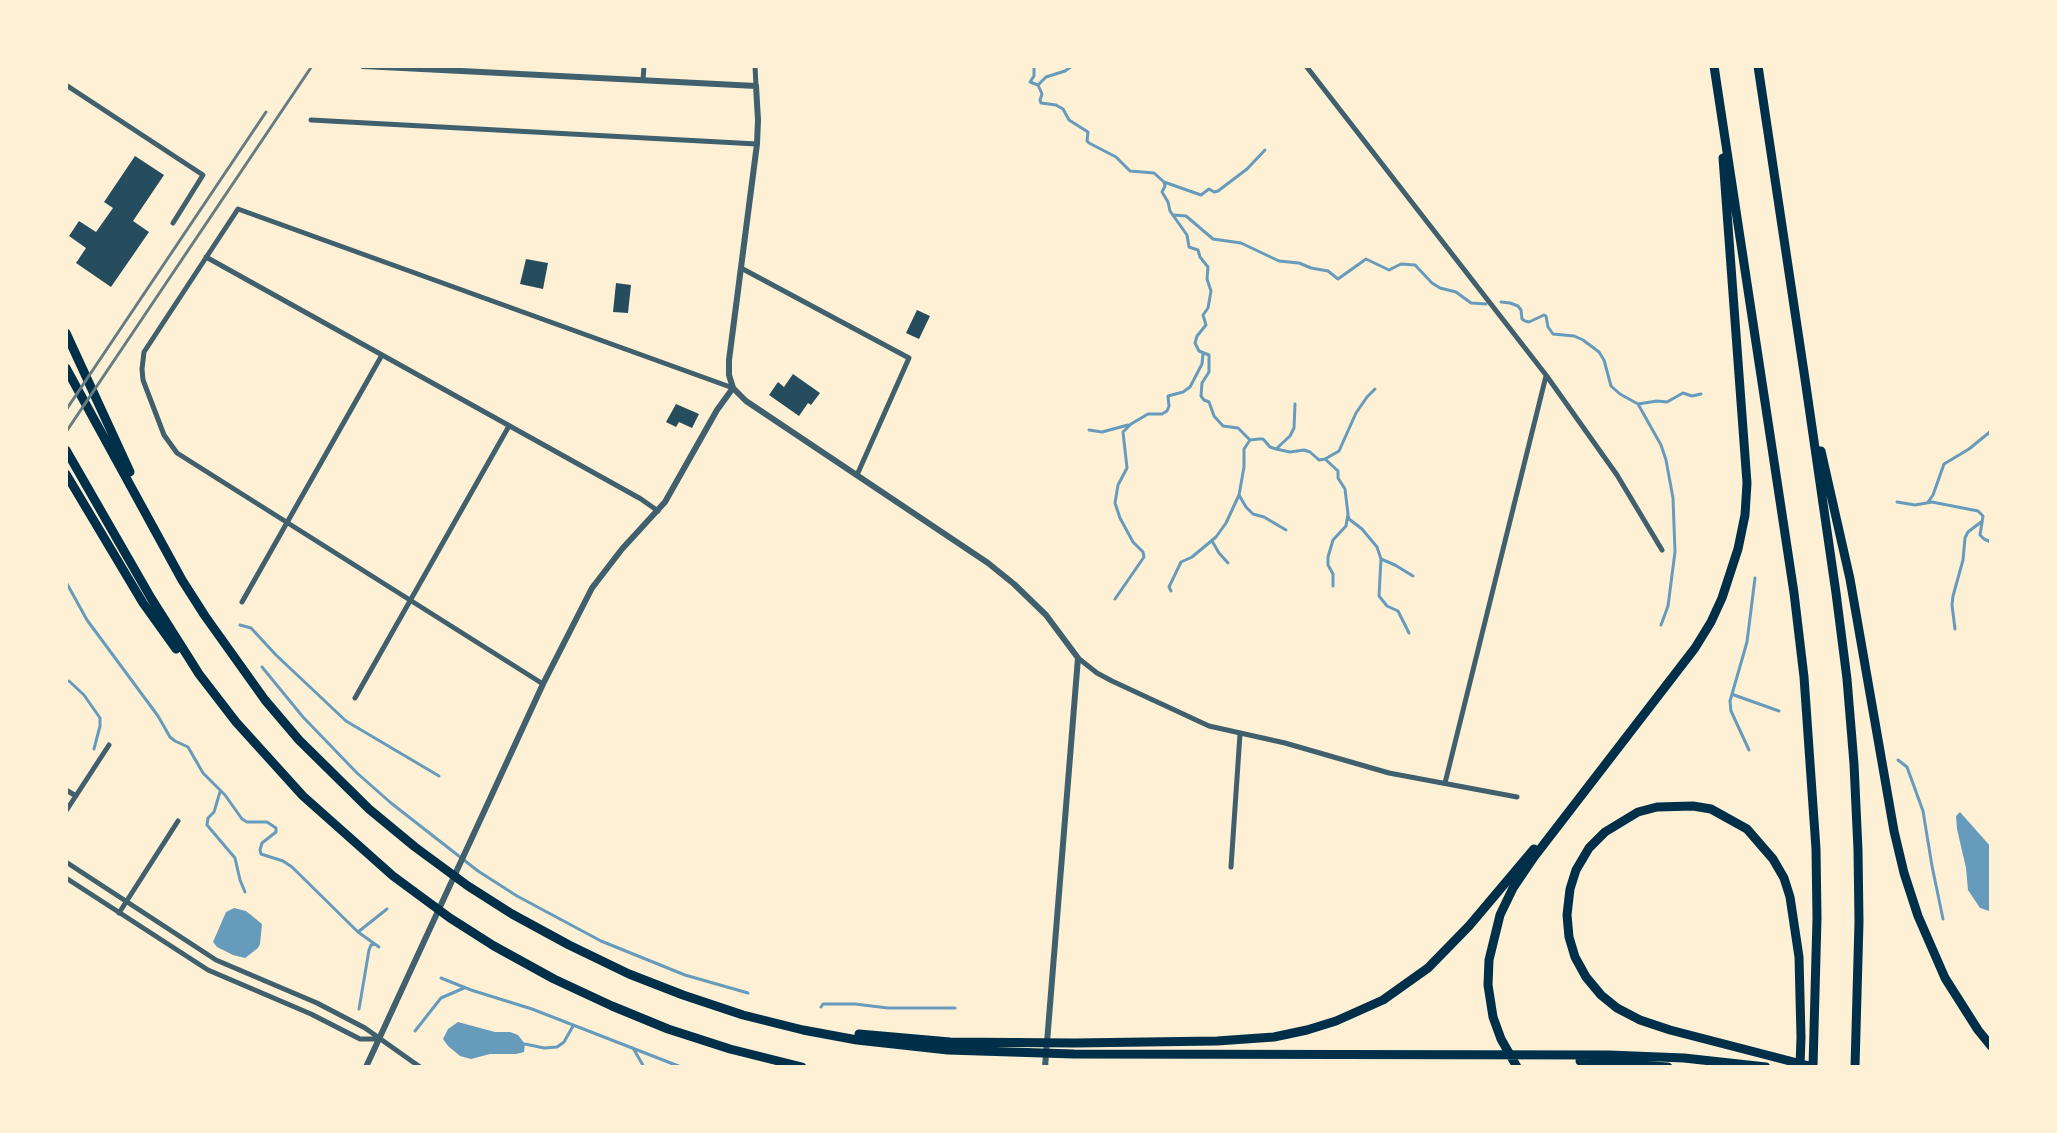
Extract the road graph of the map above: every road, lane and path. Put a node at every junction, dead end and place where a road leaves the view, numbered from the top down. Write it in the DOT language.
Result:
graph roads {
  1 [pos="363,66"];
  2 [pos="644,66"];
  3 [pos="755,66"];
  4 [pos="1306,66"];
  5 [pos="1714,66"];
  6 [pos="1758,66"];
  7 [pos="534,70"];
  8 [pos="643,80"];
  9 [pos="66,85"];
  10 [pos="756,86"];
  11 [pos="1719,99"];
  12 [pos="311,120"];
  13 [pos="757,144"];
  14 [pos="173,223"];
  15 [pos="206,257"];
  16 [pos="741,268"];
  17 [pos="68,338"];
  18 [pos="382,355"];
  19 [pos="66,368"];
  20 [pos="1546,375"];
  21 [pos="1805,379"];
  22 [pos="733,388"];
  23 [pos="509,426"];
  24 [pos="110,439"];
  25 [pos="66,450"];
  26 [pos="66,474"];
  27 [pos="857,475"];
  28 [pos="658,511"];
  29 [pos="287,523"];
  30 [pos="1662,550"];
  31 [pos="410,601"];
  32 [pos="242,602"];
  33 [pos="1078,658"];
  34 [pos="543,684"];
  35 [pos="355,698"];
  36 [pos="236,722"];
  37 [pos="1240,734"];
  38 [pos="109,745"];
  39 [pos="1594,780"];
  40 [pos="1445,783"];
  41 [pos="66,790"];
  42 [pos="76,796"];
  43 [pos="1517,797"];
  44 [pos="66,811"];
  45 [pos="178,821"];
  46 [pos="66,862"];
  47 [pos="1231,867"];
  48 [pos="66,878"];
  49 [pos="126,902"];
  50 [pos="119,913"];
  51 [pos="379,1039"];
  52 [pos="1991,1046"];
  53 [pos="1075,1048"];
  54 [pos="1487,1054"];
  55 [pos="366,1067"];
  56 [pos="420,1067"];
  57 [pos="802,1067"];
  58 [pos="1045,1067"];
  59 [pos="1517,1067"];
  60 [pos="1668,1067"];
  61 [pos="1766,1067"];
  62 [pos="1800,1067"];
  63 [pos="1813,1067"];
  64 [pos="1855,1067"];
  1 -- 7 [label="street"];
  2 -- 8 [label="street"];
  3 -- 10 [label="street"];
  4 -- 20 [label="street"];
  5 -- 11 [label="highway"];
  6 -- 21 [label="highway"];
  7 -- 8 [label="street"];
  8 -- 10 [label="street"];
  9 -- 14 [label="street"];
  10 -- 13 [label="street"];
  11 -- 39 [label="highway"];
  11 -- 63 [label="highway"];
  12 -- 13 [label="street"];
  13 -- 16 [label="street"];
  15 -- 18 [label="street"];
  15 -- 22 [label="street"];
  15 -- 29 [label="street"];
  16 -- 22 [label="street"];
  16 -- 27 [label="street"];
  17 -- 24 [label="highway"];
  18 -- 23 [label="street"];
  18 -- 29 [label="street"];
  19 -- 24 [label="highway"];
  20 -- 30 [label="street"];
  20 -- 40 [label="street"];
  21 -- 52 [label="highway"];
  21 -- 64 [label="highway"];
  22 -- 27 [label="street"];
  22 -- 28 [label="street"];
  23 -- 28 [label="street"];
  23 -- 31 [label="street"];
  24 -- 53 [label="highway"];
  25 -- 36 [label="highway"];
  26 -- 36 [label="highway"];
  27 -- 33 [label="street"];
  28 -- 34 [label="street"];
  29 -- 31 [label="street"];
  29 -- 32 [label="street"];
  31 -- 34 [label="street"];
  31 -- 35 [label="street"];
  33 -- 37 [label="street"];
  33 -- 58 [label="street"];
  34 -- 51 [label="street"];
  36 -- 57 [label="highway"];
  37 -- 40 [label="street"];
  37 -- 47 [label="street"];
  38 -- 42 [label="street"];
  39 -- 53 [label="highway"];
  39 -- 59 [label="highway"];
  40 -- 43 [label="street"];
  41 -- 42 [label="street"];
  42 -- 44 [label="street"];
  45 -- 49 [label="street"];
  46 -- 49 [label="street"];
  48 -- 50 [label="street"];
  49 -- 50 [label="street"];
  49 -- 51 [label="street"];
  50 -- 51 [label="street"];
  51 -- 55 [label="street"];
  51 -- 56 [label="street"];
  53 -- 54 [label="highway"];
  54 -- 60 [label="highway"];
  54 -- 61 [label="highway"];
  62 -- 63 [label="highway"];
}
